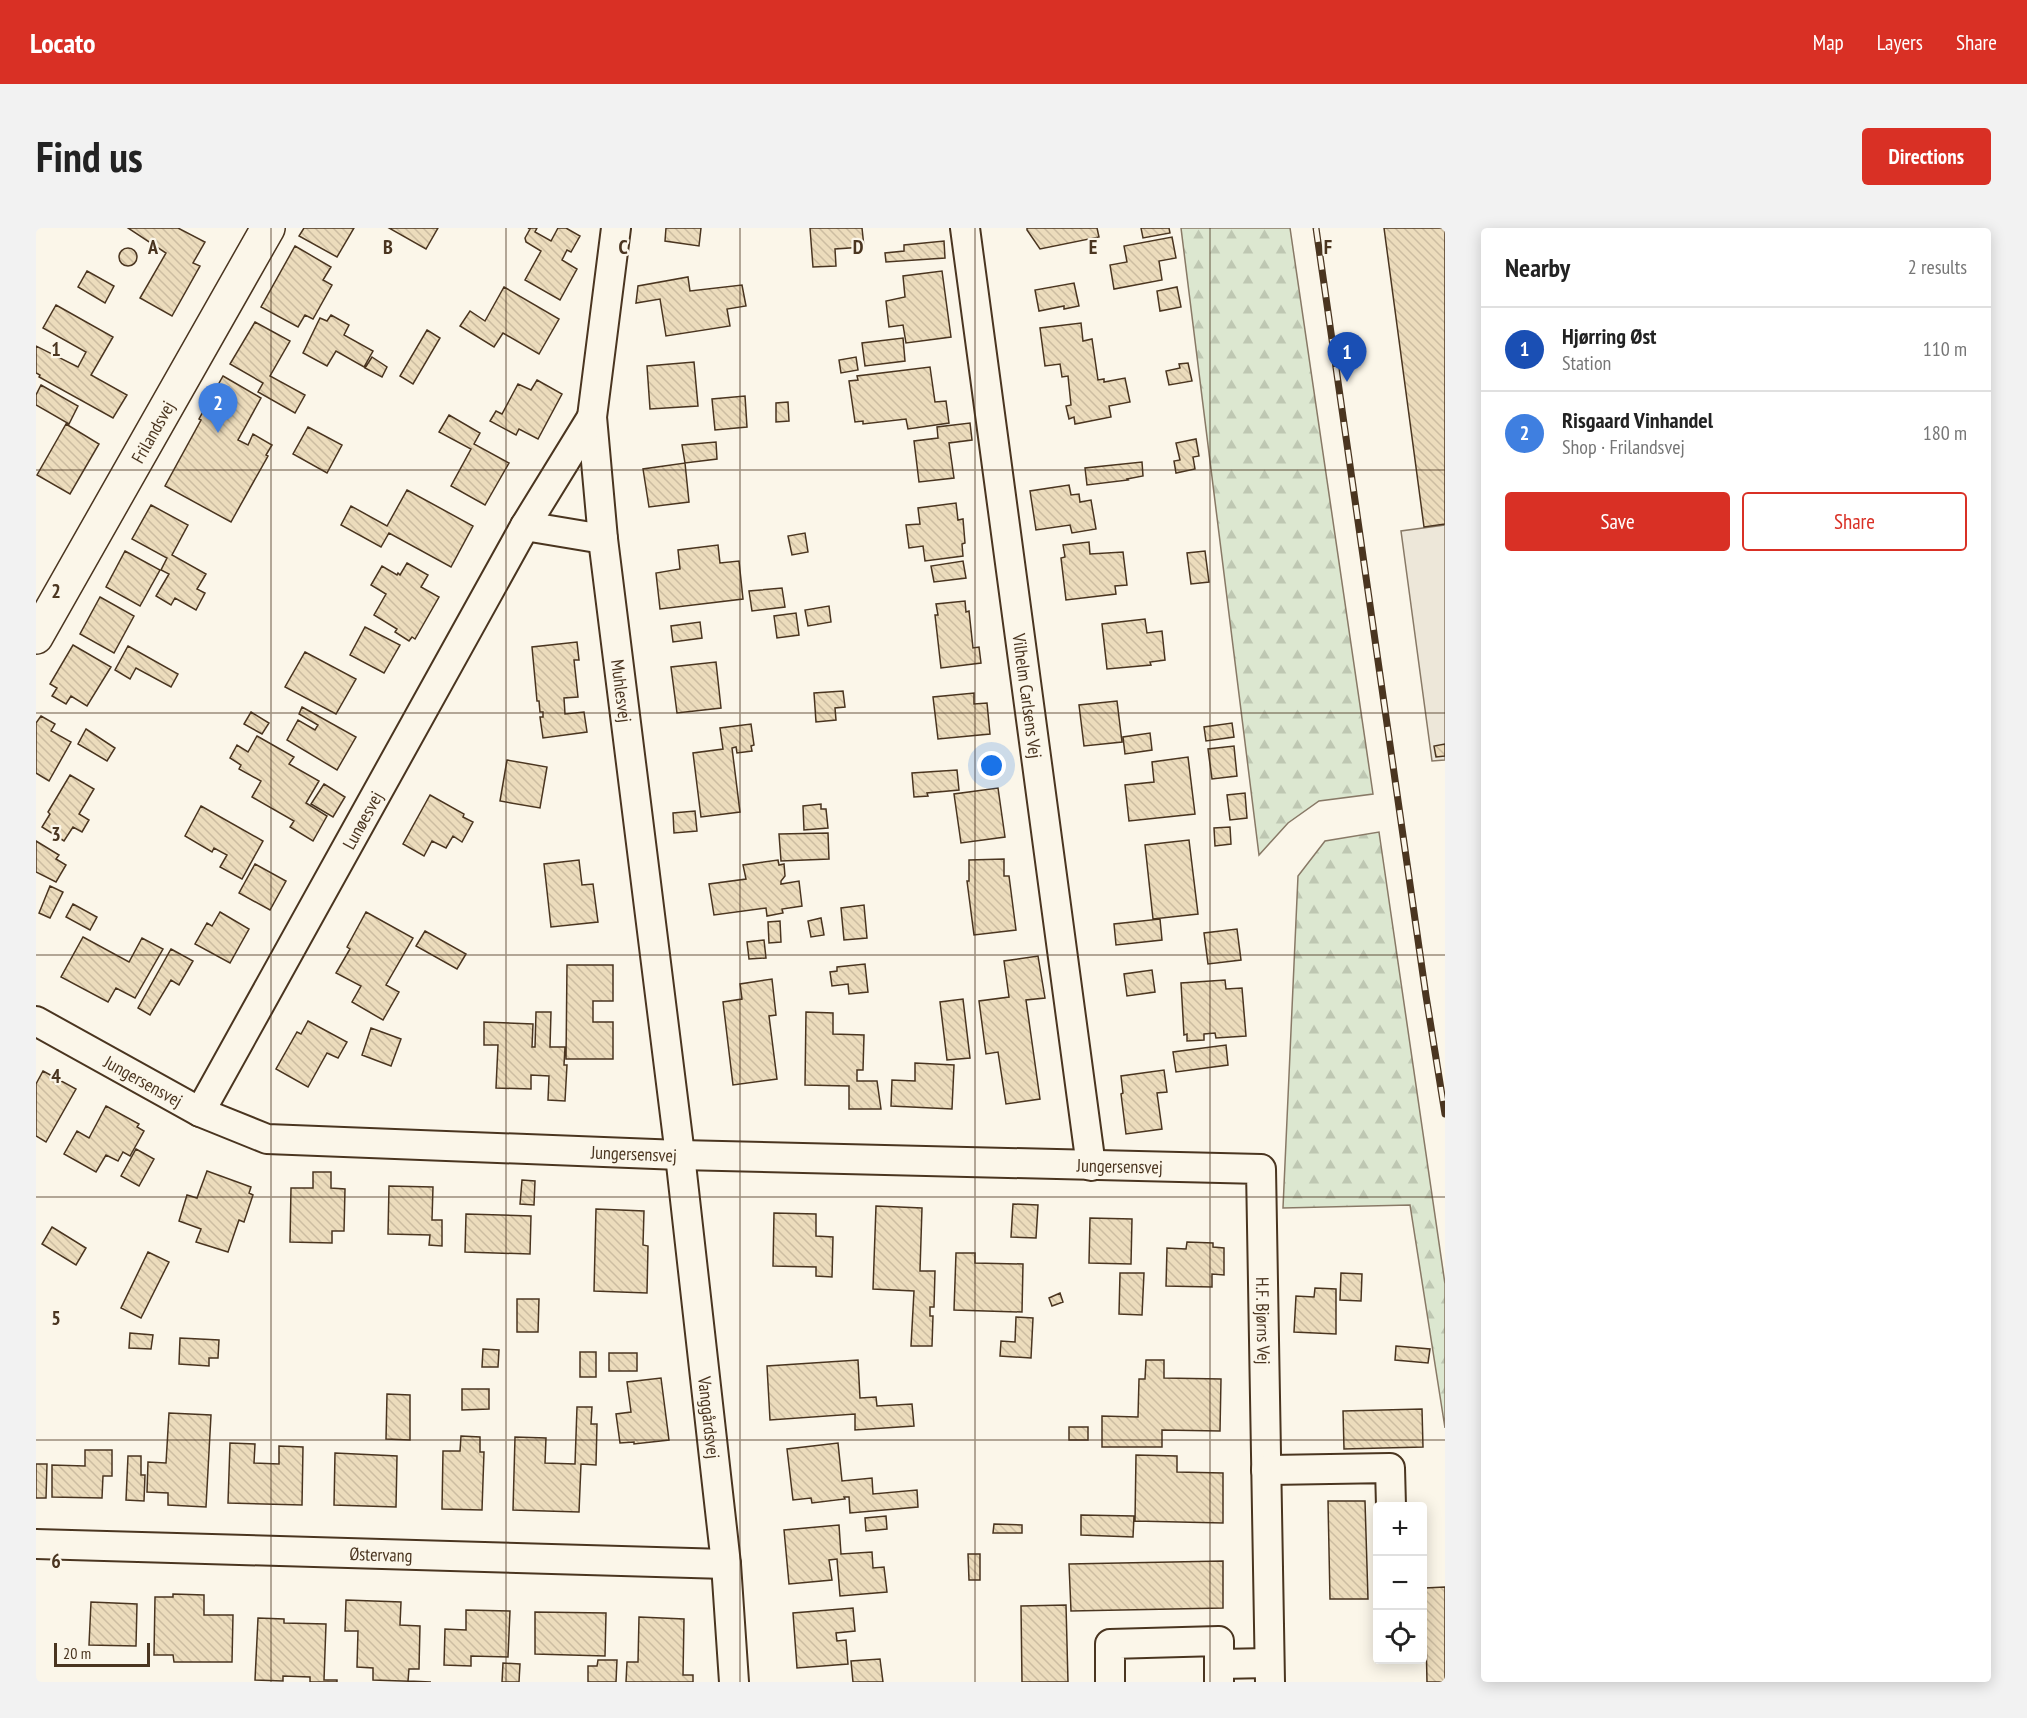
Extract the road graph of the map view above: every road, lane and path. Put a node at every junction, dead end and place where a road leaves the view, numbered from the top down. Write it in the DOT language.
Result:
graph roads {
  1 [pos="268,228"];
  2 [pos="616,228"];
  3 [pos="965,228"];
  4 [pos="592,417"];
  5 [pos="525,526"];
  6 [pos="603,539"];
  7 [pos="36,637"];
  8 [pos="36,1021"];
  9 [pos="200,1112"];
  10 [pos="680,1155"];
  11 [pos="1092,1166"];
  12 [pos="1261,1169"];
  13 [pos="1266,1470"];
  14 [pos="1391,1502"];
  15 [pos="36,1544"];
  16 [pos="726,1564"];
  17 [pos="1269,1672"];
  18 [pos="1219,1673"];
  19 [pos="734,1682"];
  20 [pos="1110,1682"];
  1 -- 7 [label="street, Frilandsvej"];
  2 -- 4 [label="street, Muhlesvej"];
  3 -- 11 [label="street, Vilhelm Carlsens Vej"];
  4 -- 5 [label="street, Lunøesvej"];
  4 -- 6 [label="street, Muhlesvej"];
  5 -- 6 [label="street"];
  5 -- 9 [label="street, Lunøesvej"];
  6 -- 10 [label="street, Muhlesvej"];
  8 -- 9 [label="street, Jungersensvej"];
  9 -- 10 [label="street, Jungersensvej"];
  10 -- 11 [label="street, Jungersensvej"];
  10 -- 16 [label="street, Vanggårdsvej"];
  11 -- 12 [label="street, Jungersensvej"];
  12 -- 13 [label="street, H.F. Bjørns Vej"];
  13 -- 14 [label="street"];
  13 -- 17 [label="street, H.F. Bjørns Vej"];
  15 -- 16 [label="street, Østervang"];
  16 -- 19 [label="street, Vanggårdsvej"];
  17 -- 18 [label="street, H.F. Bjørns Vej"];
  18 -- 20 [label="street, H.F. Bjørns Vej"];
}
